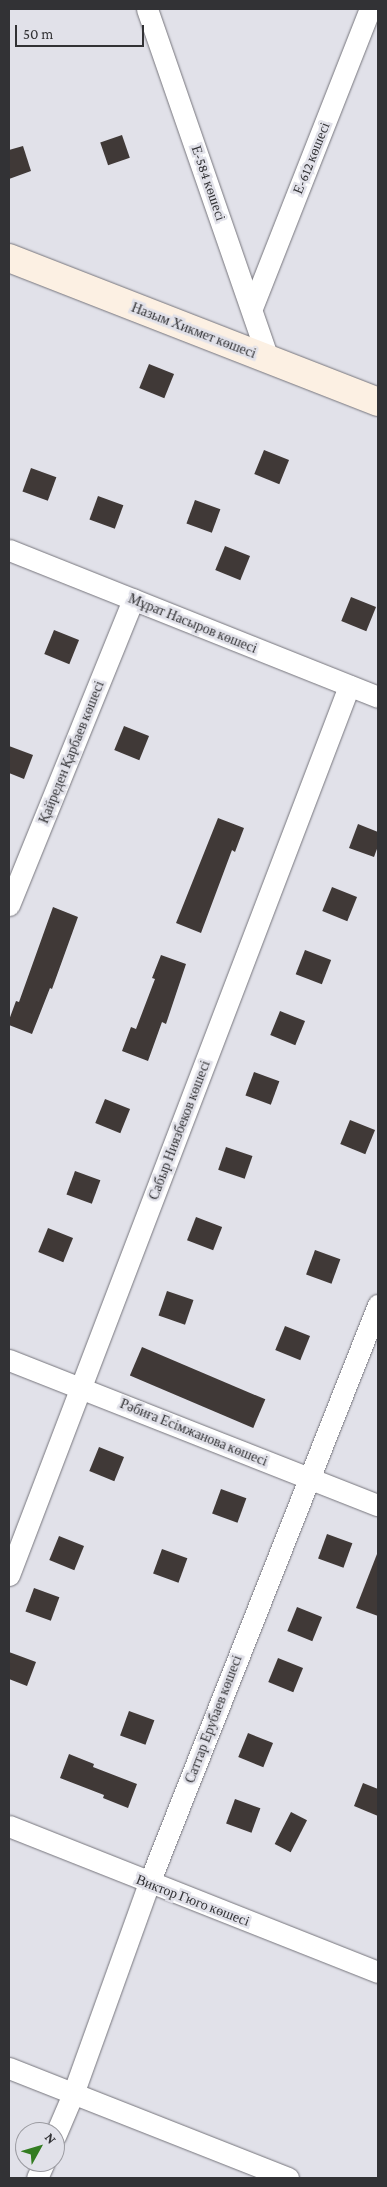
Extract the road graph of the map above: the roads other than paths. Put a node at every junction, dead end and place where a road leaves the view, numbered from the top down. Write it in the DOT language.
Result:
graph roads {
  1 [pos="147,9"];
  2 [pos="370,9"];
  3 [pos="9,258"];
  4 [pos="252,308"];
  5 [pos="268,358"];
  6 [pos="378,402"];
  7 [pos="9,550"];
  8 [pos="133,599"];
  9 [pos="349,686"];
  10 [pos="378,697"];
  11 [pos="9,905"];
  12 [pos="378,1305"];
  13 [pos="9,1360"];
  14 [pos="81,1387"];
  15 [pos="308,1477"];
  16 [pos="378,1505"];
  17 [pos="9,1575"];
  18 [pos="9,1826"];
  19 [pos="149,1883"];
  20 [pos="378,1972"];
  21 [pos="9,2068"];
  22 [pos="73,2094"];
  23 [pos="61,2122"];
  24 [pos="288,2178"];
  1 -- 4 [label="street, Е-584 көшесі"];
  2 -- 4 [label="street, Е-612 көшесі"];
  3 -- 5 [label="street, Назым Хикмет көшесі"];
  4 -- 5 [label="street, Е-584 көшесі"];
  5 -- 6 [label="street, Назым Хикмет көшесі"];
  7 -- 8 [label="street, Мұрат Насыров көшесі"];
  8 -- 9 [label="street, Мұрат Насыров көшесі"];
  8 -- 11 [label="street, Қайреден Қарбаев көшесі"];
  9 -- 10 [label="street, Мұрат Насыров көшесі"];
  9 -- 14 [label="street, Сабыр Ниязбеков көшесі"];
  12 -- 15 [label="street, Саттар Ерубаев көшесі"];
  13 -- 14 [label="street, Рәбиға Есімжанова көшесі"];
  14 -- 15 [label="street, Рәбиға Есімжанова көшесі"];
  14 -- 17 [label="street, Сабыр Ниязбеков көшесі"];
  15 -- 16 [label="street, Рәбиға Есімжанова көшесі"];
  15 -- 19 [label="street, Саттар Ерубаев көшесі"];
  18 -- 19 [label="street, Виктор Гюго көшесі"];
  19 -- 20 [label="street, Виктор Гюго көшесі"];
  19 -- 22 [label="street, Саттар Ерубаев көшесі"];
  21 -- 22 [label="street"];
  22 -- 23 [label="street, Саттар Ерубаев көшесі"];
  22 -- 24 [label="street"];
}
